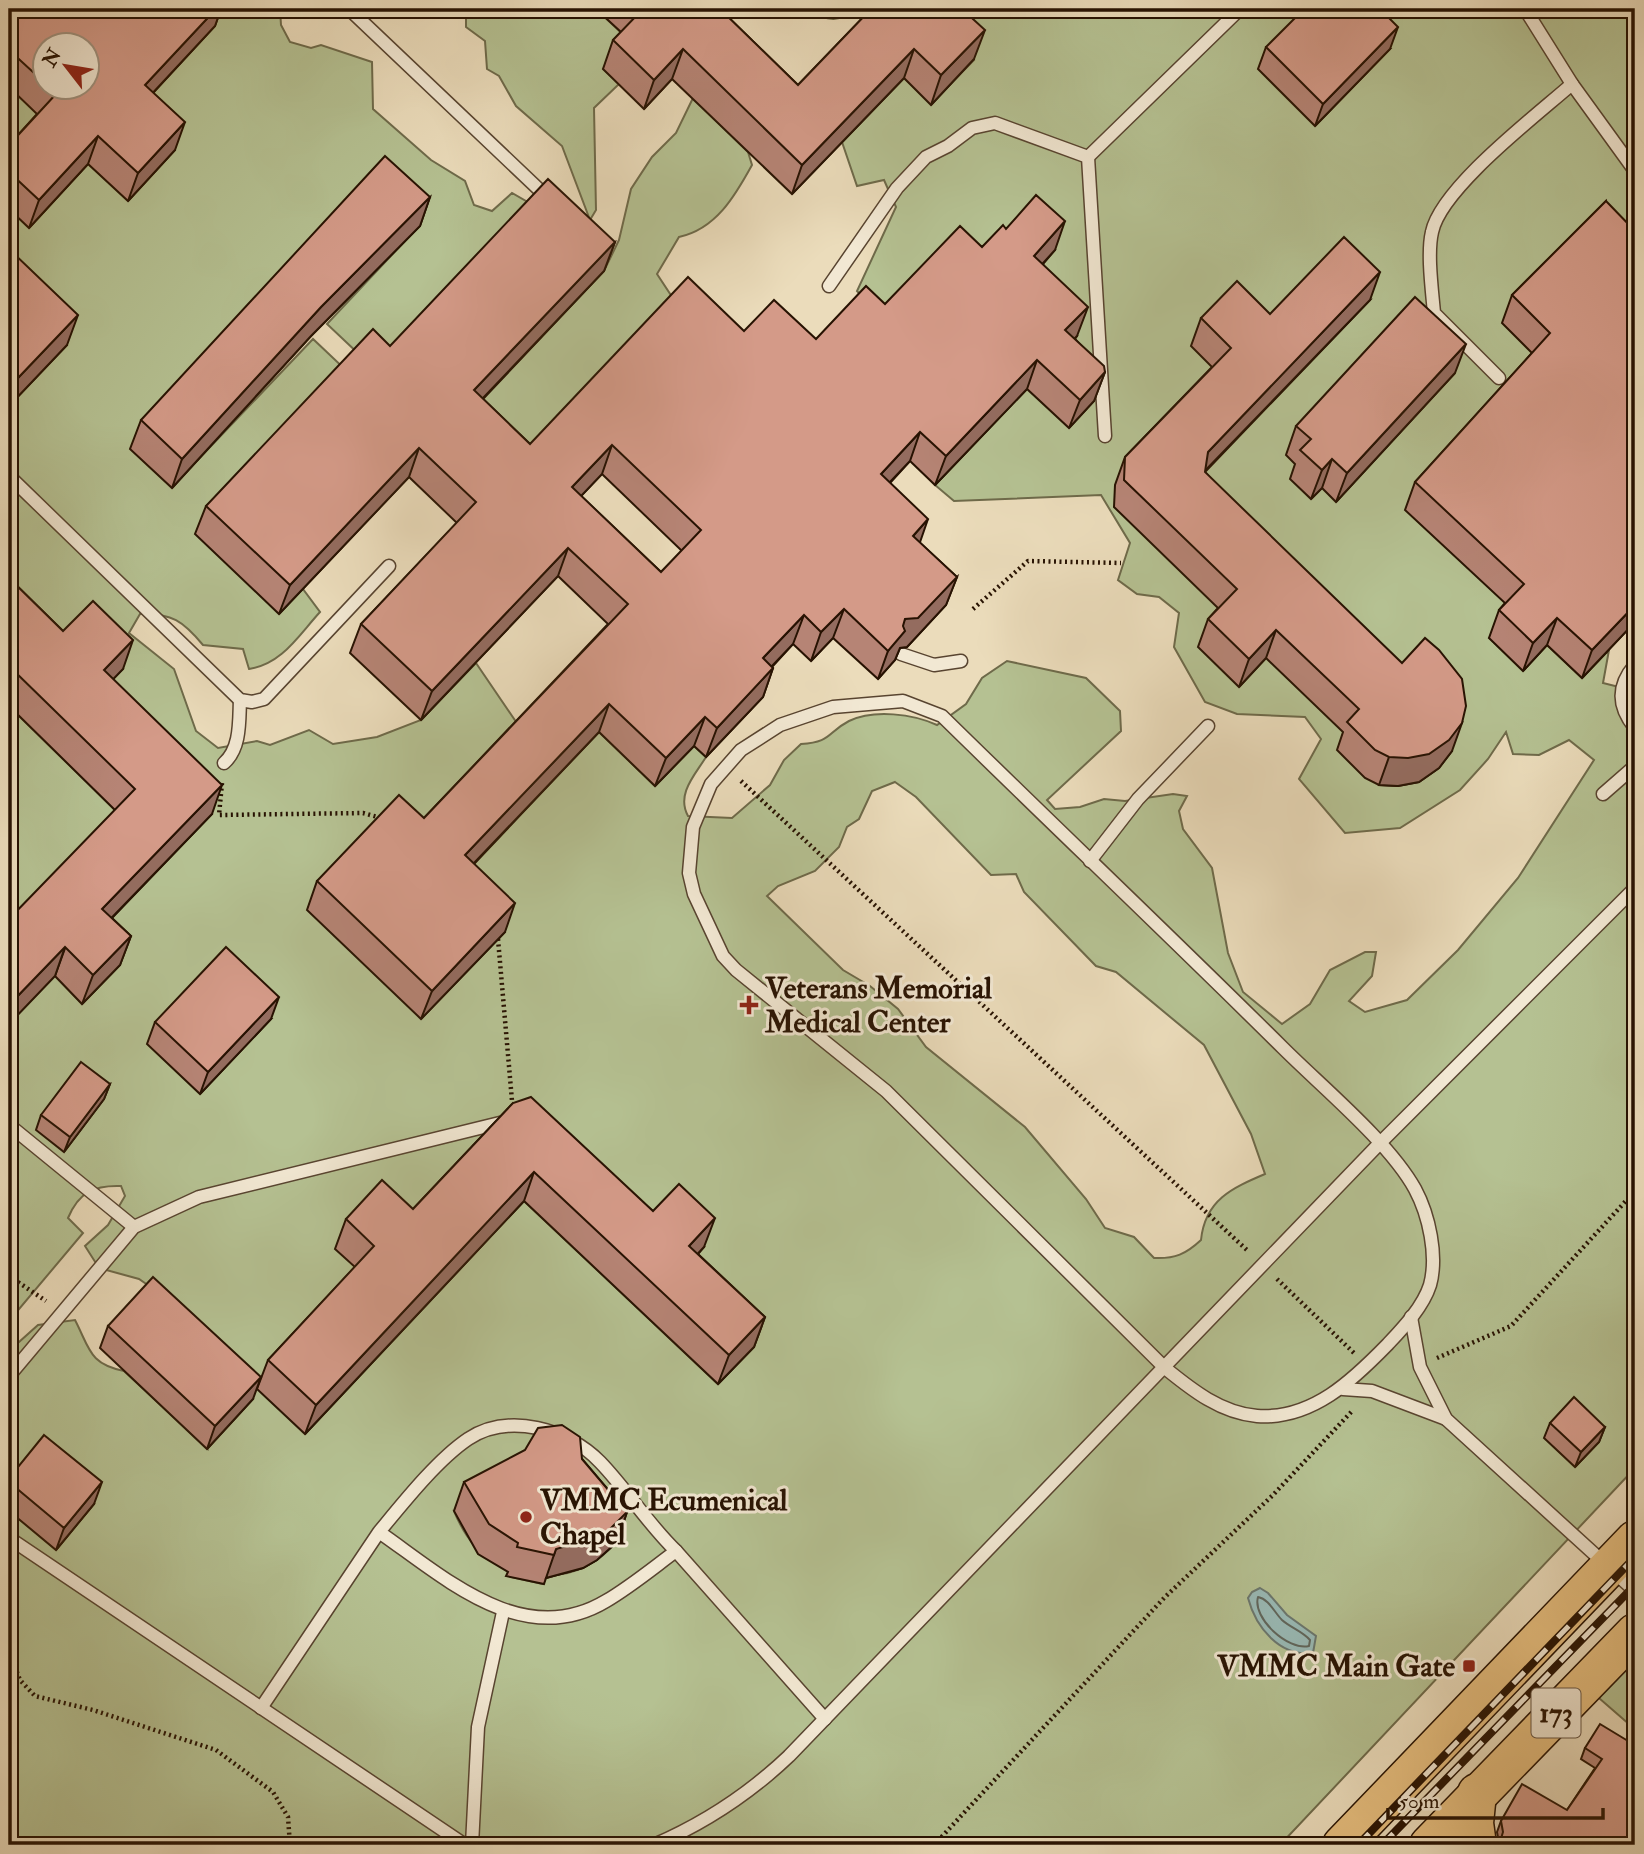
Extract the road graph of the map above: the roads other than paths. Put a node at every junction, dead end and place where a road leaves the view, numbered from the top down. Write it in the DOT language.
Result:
graph roads {
  1 [pos="349,9"];
  2 [pos="1240,9"];
  3 [pos="1525,9"];
  4 [pos="1572,84"];
  5 [pos="1088,157"];
  6 [pos="1635,171"];
  7 [pos="558,208"];
  8 [pos="830,286"];
  9 [pos="1499,378"];
  10 [pos="1105,436"];
  11 [pos="9,476"];
  12 [pos="389,566"];
  13 [pos="901,654"];
  14 [pos="961,661"];
  15 [pos="1635,665"];
  16 [pos="240,699"];
  17 [pos="1208,726"];
  18 [pos="1635,728"];
  19 [pos="223,763"];
  20 [pos="1635,766"];
  21 [pos="1603,794"];
  22 [pos="1090,861"];
  23 [pos="1635,888"];
  24 [pos="514,1120"];
  25 [pos="9,1125"];
  26 [pos="1379,1144"];
  27 [pos="134,1227"];
  28 [pos="1411,1317"];
  29 [pos="1166,1368"];
  30 [pos="9,1376"];
  31 [pos="1343,1389"];
  32 [pos="1446,1419"];
  33 [pos="379,1532"];
  34 [pos="9,1538"];
  35 [pos="1635,1540"];
  36 [pos="676,1551"];
  37 [pos="1621,1580"];
  38 [pos="503,1612"];
  39 [pos="1635,1633"];
  40 [pos="261,1708"];
  41 [pos="825,1719"];
  42 [pos="1477,1793"];
  43 [pos="465,1845"];
  44 [pos="471,1845"];
  45 [pos="654,1845"];
  46 [pos="1342,1845"];
  47 [pos="1429,1845"];
  48 [pos="1477,1845"];
  1 -- 7 [label="lane"];
  2 -- 5 [label="lane"];
  3 -- 4 [label="lane"];
  4 -- 6 [label="lane"];
  4 -- 9 [label="lane"];
  5 -- 8 [label="lane"];
  5 -- 10 [label="lane"];
  11 -- 16 [label="lane"];
  12 -- 16 [label="lane"];
  13 -- 14 [label="lane"];
  15 -- 18 [label="lane"];
  16 -- 19 [label="lane"];
  17 -- 22 [label="lane"];
  20 -- 21 [label="lane"];
  22 -- 26 [label="lane"];
  22 -- 29 [label="lane"];
  23 -- 26 [label="lane"];
  24 -- 27 [label="lane"];
  25 -- 27 [label="lane"];
  26 -- 28 [label="lane"];
  26 -- 29 [label="lane"];
  27 -- 30 [label="lane"];
  28 -- 31 [label="lane"];
  28 -- 32 [label="lane"];
  29 -- 31 [label="lane"];
  29 -- 41 [label="lane"];
  31 -- 32 [label="lane"];
  32 -- 37 [label="lane"];
  33 -- 36 [label="lane"];
  33 -- 38 [label="lane"];
  33 -- 40 [label="lane"];
  34 -- 40 [label="lane"];
  35 -- 37 [label="main road, 173"];
  36 -- 38 [label="lane"];
  36 -- 41 [label="lane"];
  37 -- 46 [label="main road, 173"];
  38 -- 44 [label="lane"];
  39 -- 42 [label="main road, 173"];
  40 -- 43 [label="lane"];
  41 -- 45 [label="lane"];
  42 -- 47 [label="main road, 173"];
  42 -- 48 [label="main road"];
}
